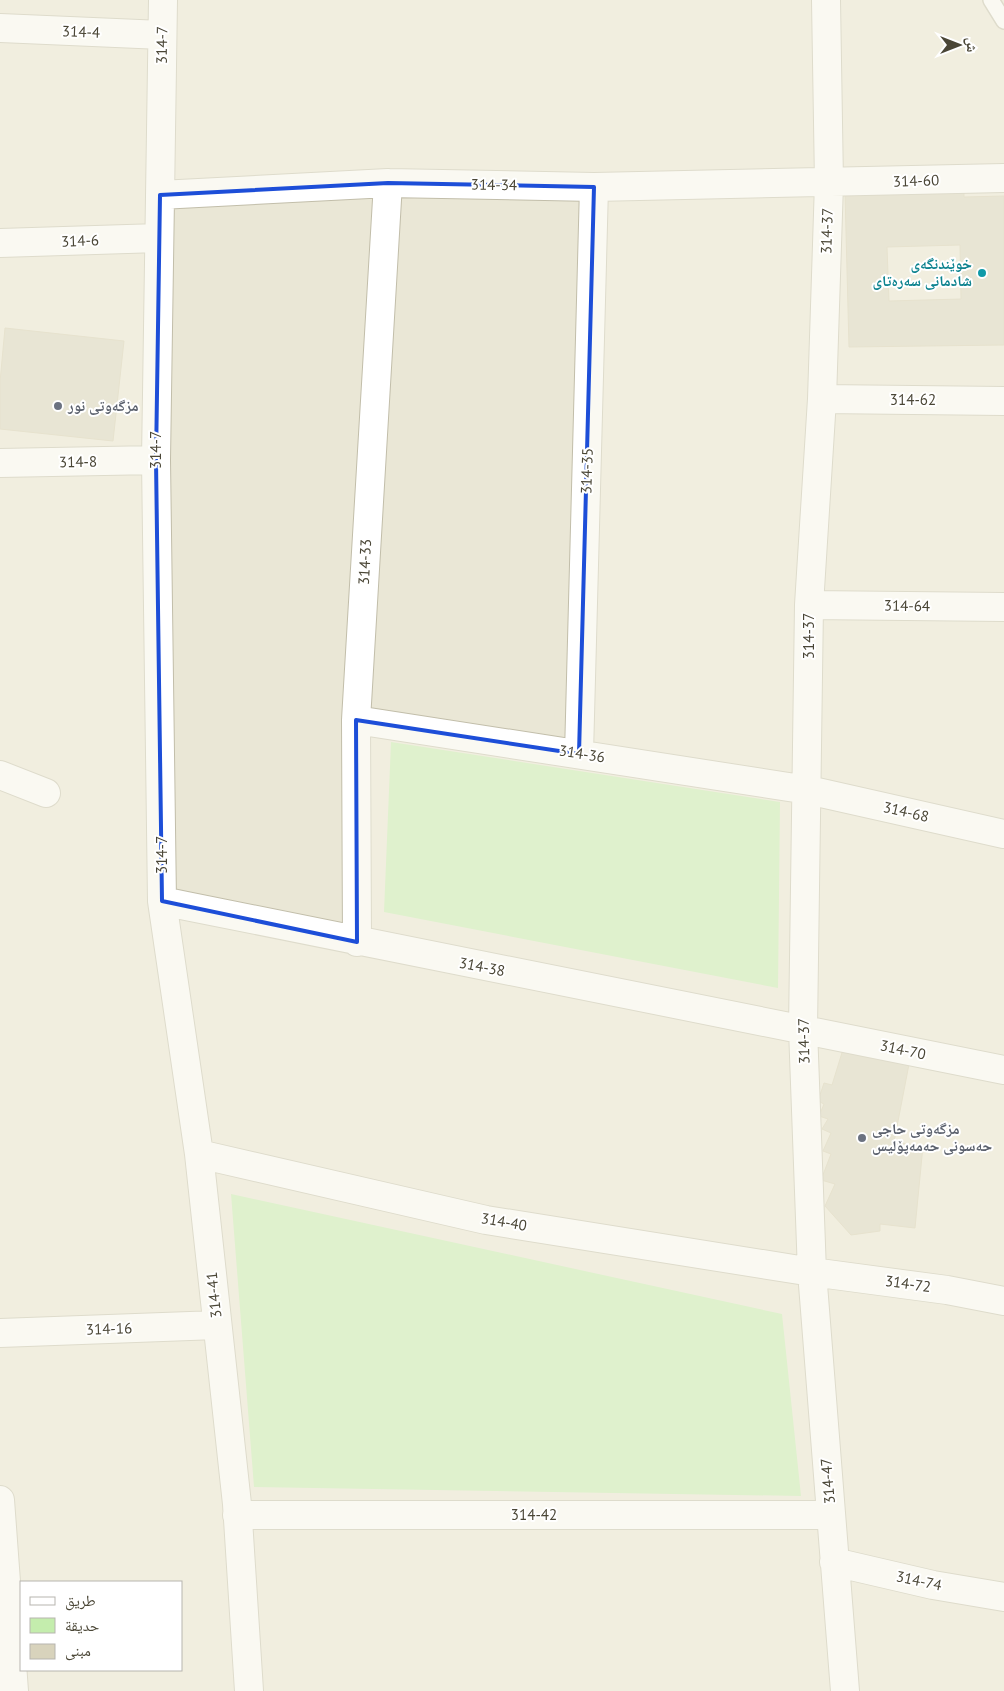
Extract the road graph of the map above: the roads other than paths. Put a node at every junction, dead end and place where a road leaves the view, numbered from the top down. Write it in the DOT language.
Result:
graph roads {
  1 [pos="163,0"];
  2 [pos="826,0"];
  3 [pos="991,0"];
  4 [pos="1004,21"];
  5 [pos="0,28"];
  6 [pos="162,35"];
  7 [pos="1004,178"];
  8 [pos="388,183"];
  9 [pos="828,183"];
  10 [pos="594,188"];
  11 [pos="160,194"];
  12 [pos="159,238"];
  13 [pos="0,243"];
  14 [pos="822,399"];
  15 [pos="1004,401"];
  16 [pos="156,460"];
  17 [pos="0,464"];
  18 [pos="809,605"];
  19 [pos="1004,607"];
  20 [pos="356,720"];
  21 [pos="579,754"];
  22 [pos="0,775"];
  23 [pos="808,790"];
  24 [pos="46,793"];
  25 [pos="1004,834"];
  26 [pos="162,901"];
  27 [pos="357,942"];
  28 [pos="803,1029"];
  29 [pos="1004,1070"];
  30 [pos="199,1154"];
  31 [pos="812,1272"];
  32 [pos="1004,1300"];
  33 [pos="217,1325"];
  34 [pos="0,1334"];
  35 [pos="0,1500"];
  36 [pos="238,1515"];
  37 [pos="831,1515"];
  38 [pos="834,1562"];
  39 [pos="1004,1597"];
  40 [pos="14,1691"];
  41 [pos="248,1691"];
  42 [pos="844,1691"];
  1 -- 6 [label="street, 314-7"];
  2 -- 9 [label="street, 314-37"];
  3 -- 4 [label="lane"];
  5 -- 6 [label="street, 314-4"];
  6 -- 11 [label="street, 314-7"];
  7 -- 9 [label="street, 314-60"];
  8 -- 10 [label="street, 314-34"];
  8 -- 11 [label="street, 314-34"];
  8 -- 20 [label="street, 314-33"];
  9 -- 10 [label="street, 314-34"];
  9 -- 14 [label="street, 314-37"];
  10 -- 21 [label="street, 314-35"];
  11 -- 12 [label="street, 314-7"];
  12 -- 13 [label="street, 314-6"];
  12 -- 16 [label="street, 314-7"];
  14 -- 15 [label="street, 314-62"];
  14 -- 18 [label="street, 314-37"];
  16 -- 17 [label="street, 314-8"];
  16 -- 26 [label="street, 314-7"];
  18 -- 19 [label="street, 314-64"];
  18 -- 23 [label="street, 314-37"];
  20 -- 21 [label="street, 314-36"];
  20 -- 27 [label="street, 314-33"];
  21 -- 23 [label="street, 314-36"];
  22 -- 24 [label="street"];
  23 -- 25 [label="street, 314-68"];
  23 -- 28 [label="street, 314-37"];
  26 -- 27 [label="street, 314-38"];
  26 -- 30 [label="street, 314-41"];
  27 -- 28 [label="street, 314-38"];
  28 -- 29 [label="street, 314-70"];
  28 -- 31 [label="street, 314-37"];
  30 -- 31 [label="street, 314-40"];
  30 -- 33 [label="street, 314-41"];
  31 -- 32 [label="street, 314-72"];
  31 -- 37 [label="street, 314-47"];
  33 -- 34 [label="street, 314-16"];
  33 -- 36 [label="street, 314-41"];
  35 -- 40 [label="street"];
  36 -- 37 [label="street, 314-42"];
  36 -- 41 [label="street, 314-41"];
  37 -- 38 [label="street, 314-47"];
  38 -- 39 [label="street, 314-74"];
  38 -- 42 [label="street, 314-47"];
}
